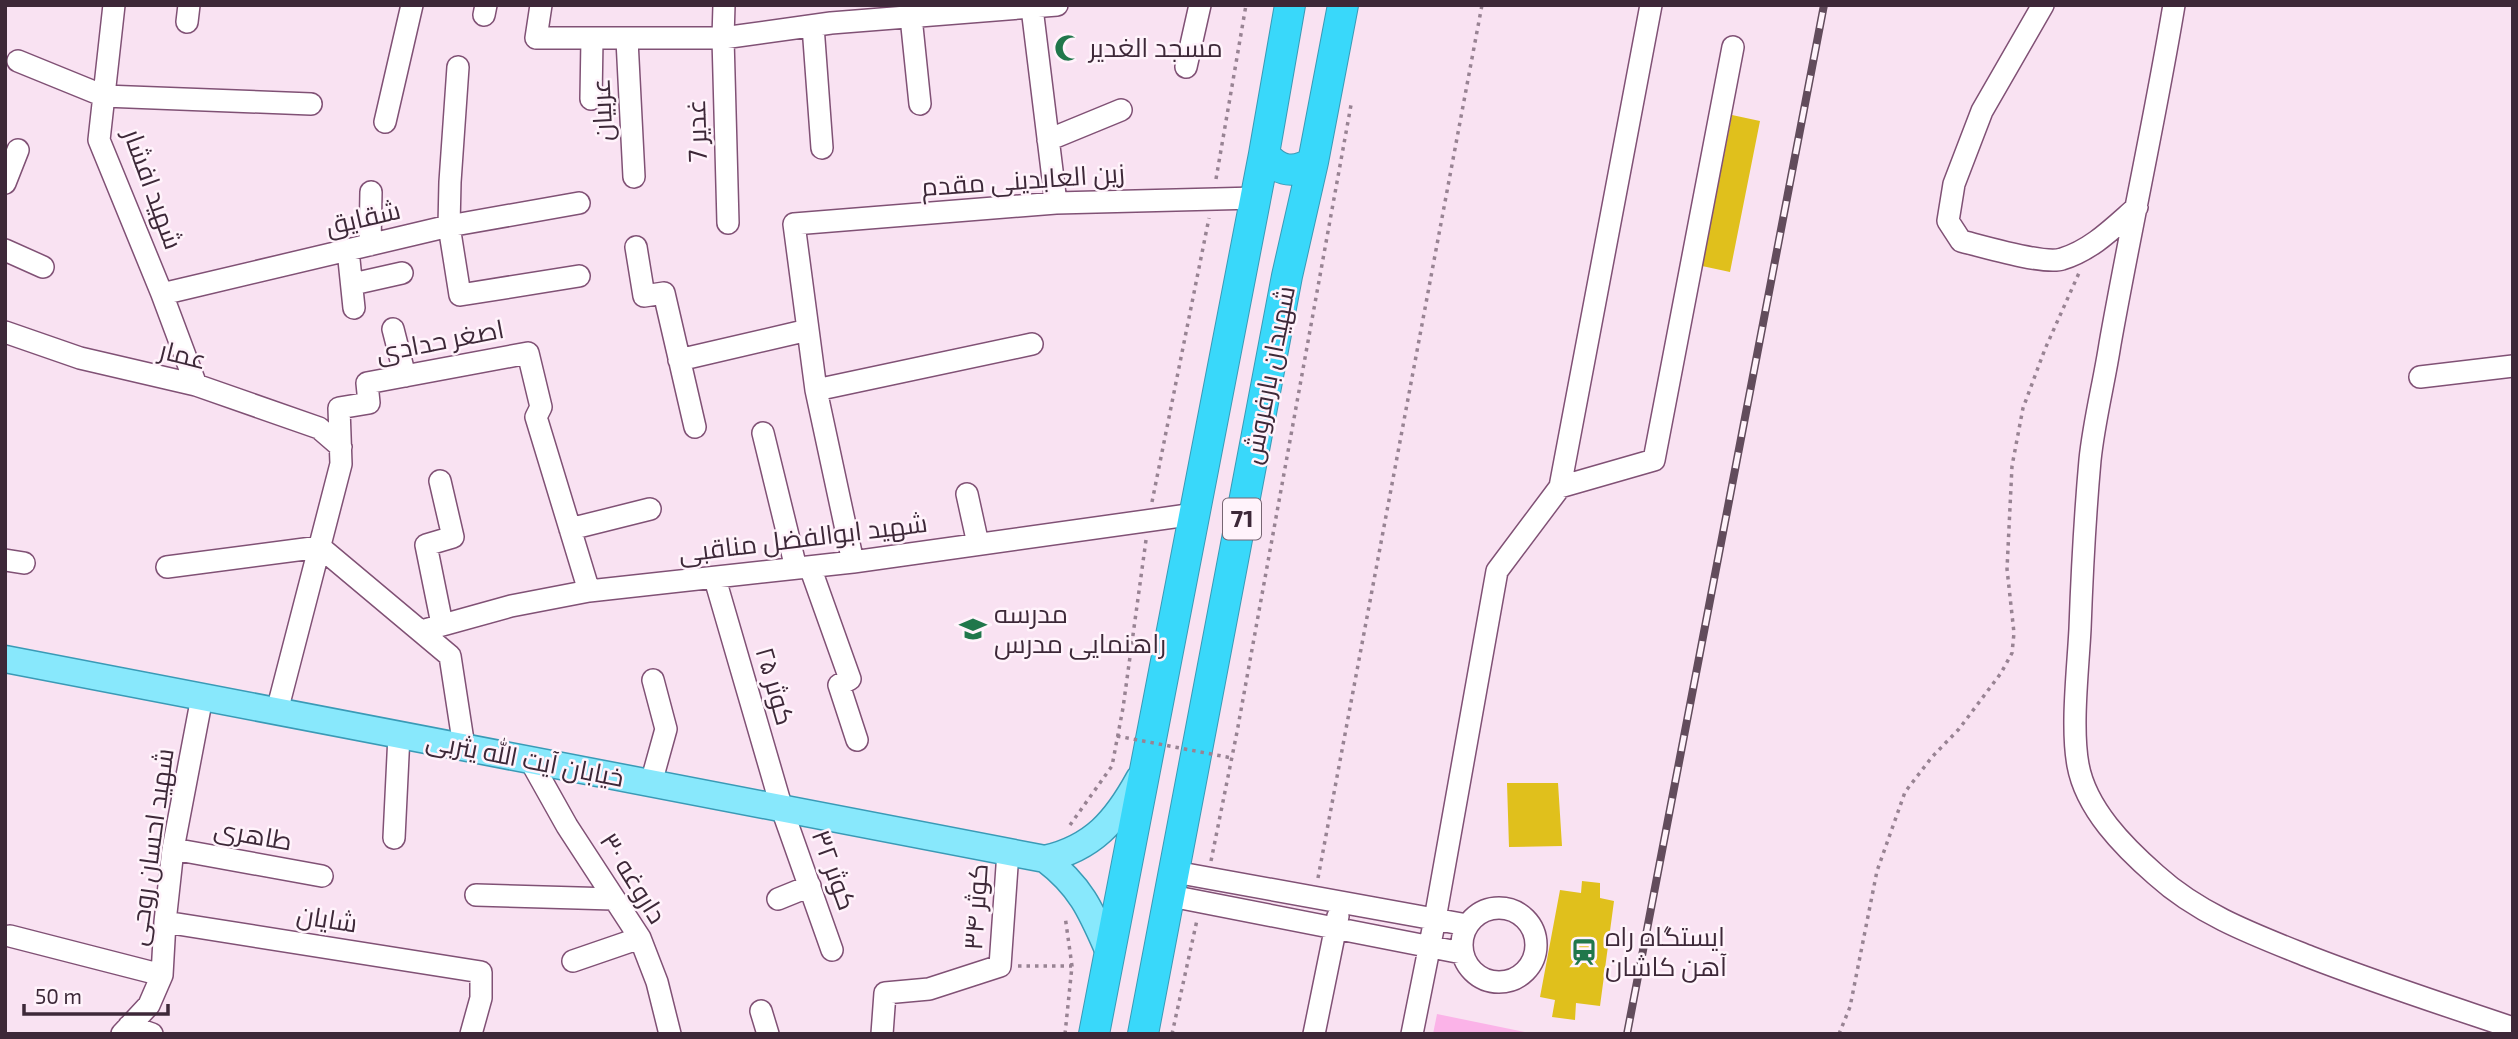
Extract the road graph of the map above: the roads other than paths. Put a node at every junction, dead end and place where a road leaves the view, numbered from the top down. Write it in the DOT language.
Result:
graph roads {
  1 [pos="114,5"];
  2 [pos="412,5"];
  3 [pos="724,5"];
  4 [pos="1057,5"];
  5 [pos="1200,5"];
  6 [pos="1290,5"];
  7 [pos="1343,5"];
  8 [pos="1651,5"];
  9 [pos="2043,5"];
  10 [pos="2174,5"];
  11 [pos="535,6"];
  12 [pos="1043,6"];
  13 [pos="951,10"];
  14 [pos="911,17"];
  15 [pos="813,26"];
  16 [pos="723,38"];
  17 [pos="592,39"];
  18 [pos="627,40"];
  19 [pos="1733,47"];
  20 [pos="18,61"];
  21 [pos="458,67"];
  22 [pos="1186,67"];
  23 [pos="104,96"];
  24 [pos="591,99"];
  25 [pos="311,104"];
  26 [pos="920,104"];
  27 [pos="1121,110"];
  28 [pos="385,122"];
  29 [pos="1048,140"];
  30 [pos="822,148"];
  31 [pos="19,150"];
  32 [pos="1264,154"];
  33 [pos="1313,162"];
  34 [pos="634,177"];
  35 [pos="5,183"];
  36 [pos="371,192"];
  37 [pos="1256,198"];
  38 [pos="1056,203"];
  39 [pos="579,204"];
  40 [pos="2137,207"];
  41 [pos="728,223"];
  42 [pos="449,226"];
  43 [pos="370,245"];
  44 [pos="636,247"];
  45 [pos="5,250"];
  46 [pos="348,250"];
  47 [pos="1243,264"];
  48 [pos="43,267"];
  49 [pos="402,273"];
  50 [pos="579,276"];
  51 [pos="1287,276"];
  52 [pos="353,284"];
  53 [pos="162,293"];
  54 [pos="354,308"];
  55 [pos="393,329"];
  56 [pos="808,330"];
  57 [pos="5,331"];
  58 [pos="1032,344"];
  59 [pos="679,359"];
  60 [pos="2513,366"];
  61 [pos="405,376"];
  62 [pos="2420,377"];
  63 [pos="196,386"];
  64 [pos="816,390"];
  65 [pos="695,428"];
  66 [pos="763,433"];
  67 [pos="341,447"];
  68 [pos="440,481"];
  69 [pos="1560,487"];
  70 [pos="967,494"];
  71 [pos="650,509"];
  72 [pos="1195,514"];
  73 [pos="570,529"];
  74 [pos="978,544"];
  75 [pos="320,547"];
  76 [pos="853,562"];
  77 [pos="167,567"];
  78 [pos="803,567"];
  79 [pos="715,579"];
  80 [pos="589,591"];
  81 [pos="431,628"];
  82 [pos="5,659"];
  83 [pos="653,680"];
  84 [pos="202,697"];
  85 [pos="277,711"];
  86 [pos="399,735"];
  87 [pos="857,740"];
  88 [pos="464,747"];
  89 [pos="530,760"];
  90 [pos="1146,767"];
  91 [pos="651,783"];
  92 [pos="782,809"];
  93 [pos="394,838"];
  94 [pos="173,849"];
  95 [pos="1008,852"];
  96 [pos="1045,859"];
  97 [pos="322,876"];
  98 [pos="1173,884"];
  99 [pos="810,886"];
  100 [pos="476,895"];
  101 [pos="613,899"];
  102 [pos="778,900"];
  103 [pos="1341,901"];
  104 [pos="1435,919"];
  105 [pos="165,922"];
  106 [pos="1467,925"];
  107 [pos="1335,929"];
  108 [pos="10,936"];
  109 [pos="640,938"];
  110 [pos="1429,947"];
  111 [pos="832,950"];
  112 [pos="1462,953"];
  113 [pos="1110,954"];
  114 [pos="573,961"];
  115 [pos="162,975"];
  116 [pos="761,1012"];
  117 [pos="2513,1028"];
  118 [pos="126,1030"];
  119 [pos="152,1034"];
  120 [pos="471,1034"];
  121 [pos="670,1034"];
  122 [pos="768,1034"];
  123 [pos="882,1034"];
  124 [pos="1094,1034"];
  125 [pos="1143,1034"];
  126 [pos="1314,1034"];
  127 [pos="1412,1034"];
  1 -- 23 [label="street, شهید افشار"];
  2 -- 28 [label="street"];
  3 -- 16 [label="street, غدیر 7"];
  4 -- 12 [label="street"];
  5 -- 22 [label="street"];
  6 -- 32 [label="highway, شهیدان بارفروش / 71"];
  7 -- 33 [label="highway, شهیدان بارفروش / 71"];
  8 -- 69 [label="street"];
  9 -- 40 [label="street"];
  10 -- 40 [label="street"];
  11 -- 17 [label="street"];
  12 -- 13 [label="street"];
  12 -- 29 [label="street"];
  13 -- 14 [label="street"];
  14 -- 15 [label="street"];
  14 -- 26 [label="street"];
  15 -- 16 [label="street"];
  15 -- 30 [label="street"];
  16 -- 18 [label="street"];
  16 -- 41 [label="street, غدیر 7"];
  17 -- 18 [label="street"];
  17 -- 24 [label="street"];
  18 -- 34 [label="street, عربیان"];
  19 -- 69 [label="street"];
  20 -- 23 [label="street"];
  21 -- 42 [label="street"];
  23 -- 25 [label="street"];
  23 -- 53 [label="street, شهید افشار"];
  27 -- 29 [label="street"];
  29 -- 38 [label="street"];
  31 -- 35 [label="street"];
  32 -- 33 [label="highway"];
  32 -- 37 [label="highway, شهیدان بارفروش / 71"];
  33 -- 51 [label="highway, شهیدان بارفروش / 71"];
  36 -- 43 [label="street"];
  37 -- 38 [label="street, زین العابدینی مقدم"];
  37 -- 47 [label="highway, شهیدان بارفروش / 71"];
  38 -- 56 [label="street, زین العابدینی مقدم"];
  39 -- 42 [label="street, شقایق"];
  40 -- 117 [label="street"];
  42 -- 43 [label="street, شقایق"];
  42 -- 50 [label="street"];
  43 -- 46 [label="street, شقایق"];
  44 -- 59 [label="street"];
  45 -- 48 [label="street"];
  46 -- 52 [label="street"];
  46 -- 53 [label="street, شقایق"];
  47 -- 51 [label="highway"];
  47 -- 72 [label="highway, شهیدان بارفروش / 71"];
  49 -- 52 [label="street"];
  51 -- 98 [label="highway, شهیدان بارفروش / 71"];
  52 -- 54 [label="street"];
  53 -- 63 [label="street, شهید افشار"];
  55 -- 61 [label="street"];
  56 -- 59 [label="street"];
  56 -- 64 [label="street"];
  57 -- 63 [label="street, عمار"];
  58 -- 64 [label="street"];
  59 -- 65 [label="street"];
  60 -- 62 [label="street"];
  61 -- 67 [label="street, اصغر حدادی"];
  61 -- 73 [label="street, اصغر حدادی"];
  63 -- 67 [label="street, عمار"];
  64 -- 76 [label="street"];
  66 -- 78 [label="street"];
  67 -- 75 [label="street"];
  68 -- 81 [label="street"];
  69 -- 104 [label="street"];
  70 -- 74 [label="street"];
  71 -- 73 [label="street"];
  72 -- 74 [label="street, شهید ابوالفضل مناقبی"];
  72 -- 90 [label="highway, شهیدان بارفروش / 71"];
  73 -- 80 [label="street"];
  74 -- 76 [label="street, شهید ابوالفضل مناقبی"];
  75 -- 77 [label="street"];
  75 -- 81 [label="street"];
  75 -- 85 [label="street"];
  76 -- 78 [label="street, شهید ابوالفضل مناقبی"];
  78 -- 79 [label="street, شهید ابوالفضل مناقبی"];
  78 -- 87 [label="street"];
  79 -- 80 [label="street, شهید ابوالفضل مناقبی"];
  79 -- 92 [label="street, کوثر ۲۵"];
  80 -- 81 [label="street, شهید ابوالفضل مناقبی"];
  81 -- 88 [label="street"];
  82 -- 84 [label="main road, خیابان آیت الله یثربی"];
  83 -- 91 [label="street"];
  84 -- 85 [label="main road, خیابان آیت الله یثربی"];
  84 -- 94 [label="street, شهید احسان روحی"];
  85 -- 86 [label="main road, خیابان آیت الله یثربی"];
  86 -- 88 [label="main road, خیابان آیت الله یثربی"];
  86 -- 93 [label="street"];
  88 -- 89 [label="main road, خیابان آیت الله یثربی"];
  89 -- 91 [label="main road, خیابان آیت الله یثربی"];
  89 -- 101 [label="street, داروغه ۳۰"];
  90 -- 96 [label="main road"];
  90 -- 113 [label="highway, شهیدان بارفروش / 71"];
  91 -- 92 [label="main road, خیابان آیت الله یثربی"];
  92 -- 95 [label="main road, خیابان آیت الله یثربی"];
  92 -- 99 [label="street, کوثر ۳۲"];
  94 -- 97 [label="street, طاهری"];
  94 -- 105 [label="street, شهید احسان روحی"];
  95 -- 96 [label="main road, خیابان آیت الله یثربی"];
  95 -- 123 [label="street, کوثر ۳۴"];
  96 -- 113 [label="main road"];
  98 -- 103 [label="street"];
  98 -- 107 [label="street"];
  98 -- 125 [label="highway, شهیدان بارفروش / 71"];
  99 -- 102 [label="street"];
  99 -- 111 [label="street, کوثر ۳۲"];
  100 -- 101 [label="street"];
  101 -- 109 [label="street, داروغه ۳۰"];
  103 -- 104 [label="street"];
  103 -- 107 [label="street"];
  104 -- 106 [label="street"];
  104 -- 110 [label="street"];
  105 -- 115 [label="street, شهید احسان روحی"];
  105 -- 120 [label="street, شایان"];
  106 -- 112 [label="street"];
  106 -- 112 [label="street"];
  107 -- 110 [label="street"];
  107 -- 126 [label="street"];
  108 -- 115 [label="street"];
  109 -- 114 [label="street"];
  109 -- 121 [label="street, داروغه ۳۰"];
  110 -- 112 [label="street"];
  110 -- 127 [label="street"];
  113 -- 124 [label="highway, شهیدان بارفروش / 71"];
  115 -- 118 [label="street, شهید احسان روحی"];
  116 -- 122 [label="street"];
  118 -- 119 [label="street"];
}
